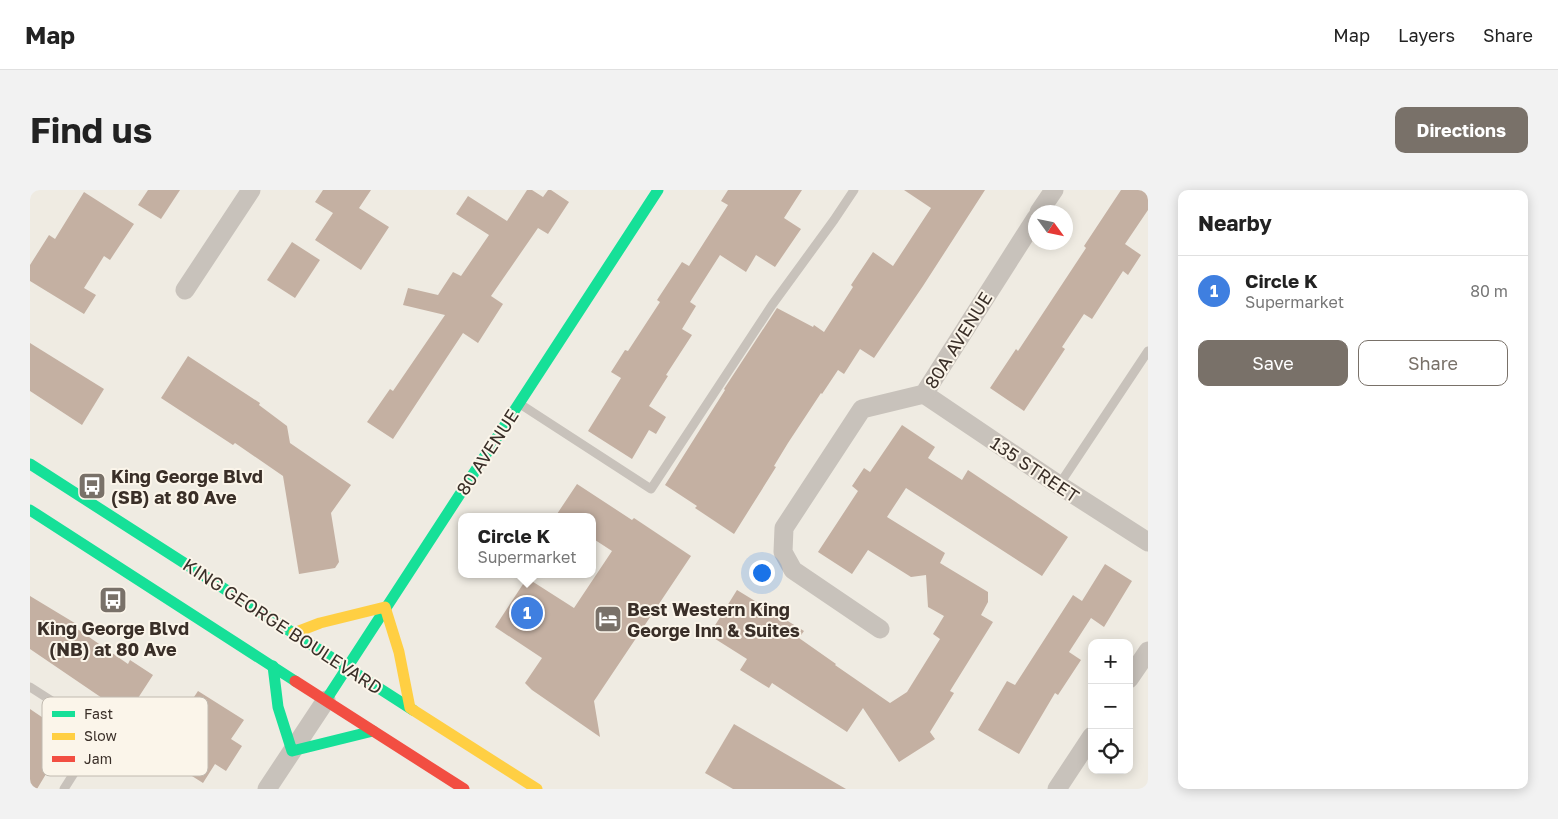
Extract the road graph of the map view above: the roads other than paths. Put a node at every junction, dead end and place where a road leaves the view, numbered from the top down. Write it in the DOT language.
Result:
graph roads {
  1 [pos="250,190"];
  2 [pos="658,190"];
  3 [pos="854,190"];
  4 [pos="1054,190"];
  5 [pos="1044,205"];
  6 [pos="1028,231"];
  7 [pos="185,290"];
  8 [pos="1148,351"];
  9 [pos="924,394"];
  10 [pos="519,403"];
  11 [pos="30,464"];
  12 [pos="1059,485"];
  13 [pos="30,510"];
  14 [pos="1148,542"];
  15 [pos="385,607"];
  16 [pos="880,629"];
  17 [pos="294,633"];
  18 [pos="1148,651"];
  19 [pos="273,666"];
  20 [pos="347,667"];
  21 [pos="1133,673"];
  22 [pos="30,687"];
  23 [pos="46,697"];
  24 [pos="326,700"];
  25 [pos="410,708"];
  26 [pos="373,731"];
  27 [pos="1088,742"];
  28 [pos="292,751"];
  29 [pos="72,776"];
  30 [pos="64,789"];
  31 [pos="267,789"];
  32 [pos="464,789"];
  33 [pos="537,789"];
  34 [pos="1057,789"];
  1 -- 7 [label="street"];
  2 -- 10 [label="main road, 80 AVENUE"];
  3 -- 10 [label="lane"];
  4 -- 5 [label="street"];
  6 -- 9 [label="street, 80A AVENUE"];
  8 -- 12 [label="lane"];
  9 -- 12 [label="street, 135 STREET"];
  9 -- 16 [label="street, 80A AVENUE"];
  10 -- 15 [label="main road, 80 AVENUE"];
  11 -- 17 [label="main road, KING GEORGE BOULEVARD"];
  12 -- 14 [label="street, 135 STREET"];
  13 -- 19 [label="main road"];
  15 -- 17 [label="main road"];
  15 -- 20 [label="main road, 80 AVENUE"];
  15 -- 25 [label="main road"];
  17 -- 20 [label="main road, KING GEORGE BOULEVARD"];
  18 -- 21 [label="street"];
  19 -- 24 [label="main road"];
  19 -- 28 [label="main road"];
  20 -- 24 [label="main road, 80 AVENUE"];
  20 -- 25 [label="main road, KING GEORGE BOULEVARD"];
  22 -- 23 [label="lane"];
  24 -- 26 [label="main road"];
  24 -- 28 [label="street, 80 AVENUE"];
  25 -- 33 [label="main road, KING GEORGE BOULEVARD"];
  26 -- 28 [label="main road"];
  26 -- 32 [label="main road"];
  27 -- 34 [label="street"];
  28 -- 31 [label="street, 80 AVENUE"];
  29 -- 30 [label="lane"];
}
